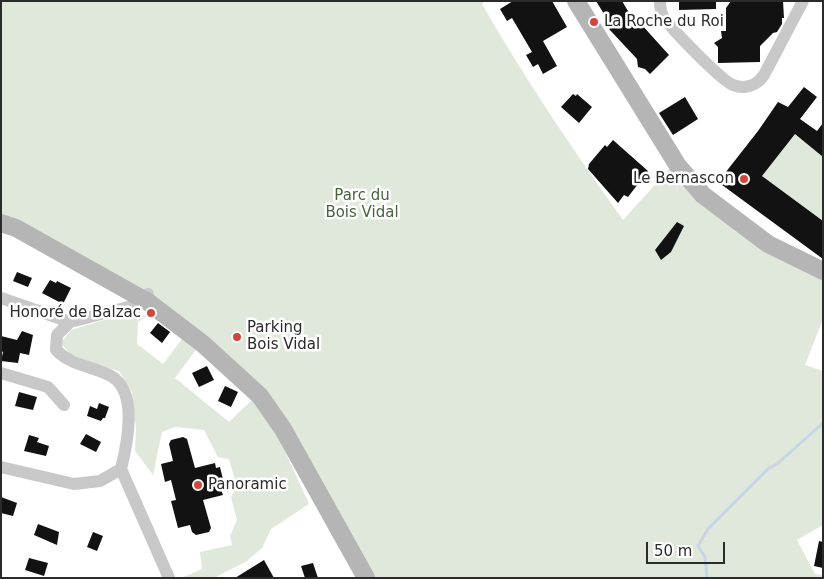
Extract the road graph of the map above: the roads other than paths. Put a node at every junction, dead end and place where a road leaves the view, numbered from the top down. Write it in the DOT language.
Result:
graph roads {
  1 [pos="576,1"];
  2 [pos="660,1"];
  3 [pos="803,1"];
  4 [pos="1,223"];
  5 [pos="823,271"];
  6 [pos="1,298"];
  7 [pos="140,299"];
  8 [pos="70,322"];
  9 [pos="1,373"];
  10 [pos="64,405"];
  11 [pos="1,467"];
  12 [pos="121,469"];
  13 [pos="169,578"];
  14 [pos="366,578"];
  1 -- 5 [label="street"];
  2 -- 3 [label="street"];
  4 -- 7 [label="street"];
  6 -- 8 [label="street"];
  7 -- 8 [label="street"];
  7 -- 14 [label="street"];
  8 -- 12 [label="street"];
  9 -- 10 [label="street"];
  11 -- 12 [label="street"];
  12 -- 13 [label="street"];
}
